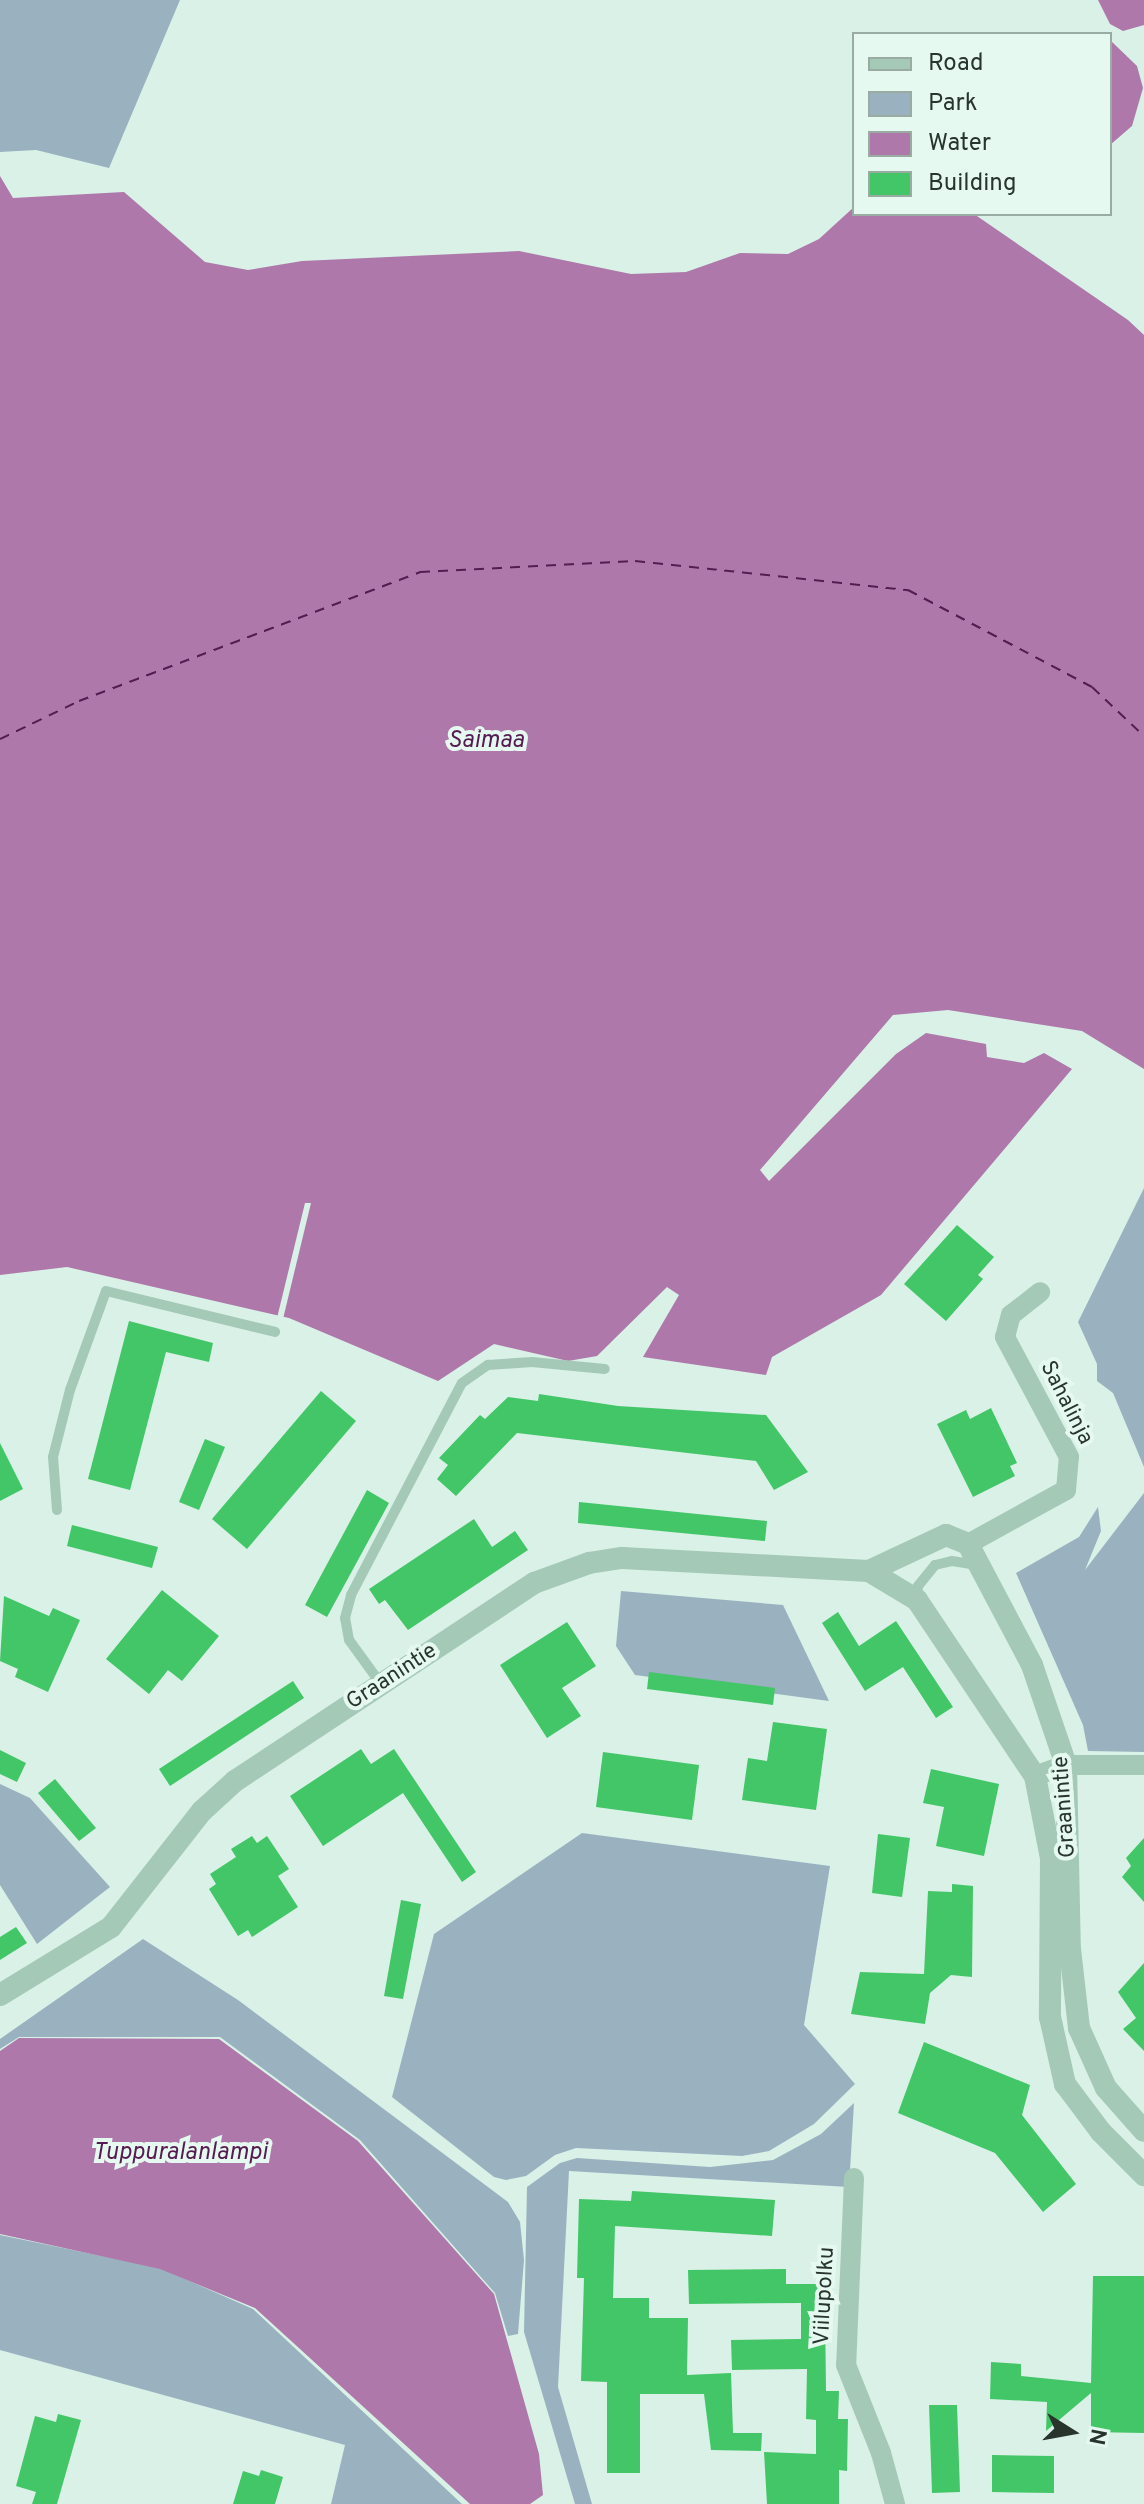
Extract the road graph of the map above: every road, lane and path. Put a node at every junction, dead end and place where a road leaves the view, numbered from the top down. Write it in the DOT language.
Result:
graph roads {
  1 [pos="1040,1292"];
  2 [pos="275,1332"];
  3 [pos="605,1369"];
  4 [pos="57,1510"];
  5 [pos="968,1544"];
  6 [pos="981,1567"];
  7 [pos="869,1571"];
  8 [pos="917,1600"];
  9 [pos="383,1686"];
  10 [pos="1066,1765"];
  11 [pos="1144,1765"];
  12 [pos="1035,1776"];
  13 [pos="0,1995"];
  14 [pos="1144,2131"];
  15 [pos="1144,2175"];
  16 [pos="854,2178"];
  17 [pos="895,2504"];
  1 -- 5 [label="street, Sahalinja"];
  2 -- 4 [label="lane"];
  3 -- 9 [label="lane"];
  5 -- 6 [label="street, Graanintie"];
  5 -- 7 [label="street, Graanintie"];
  6 -- 8 [label="lane"];
  6 -- 10 [label="street, Graanintie"];
  7 -- 8 [label="street, Graanintie"];
  7 -- 9 [label="street, Graanintie"];
  8 -- 12 [label="street, Graanintie"];
  9 -- 13 [label="street, Graanintie"];
  10 -- 11 [label="street"];
  10 -- 12 [label="street"];
  10 -- 14 [label="street, Graanintie"];
  12 -- 15 [label="street, Graanintie"];
  16 -- 17 [label="street, Viilupolku"];
}
